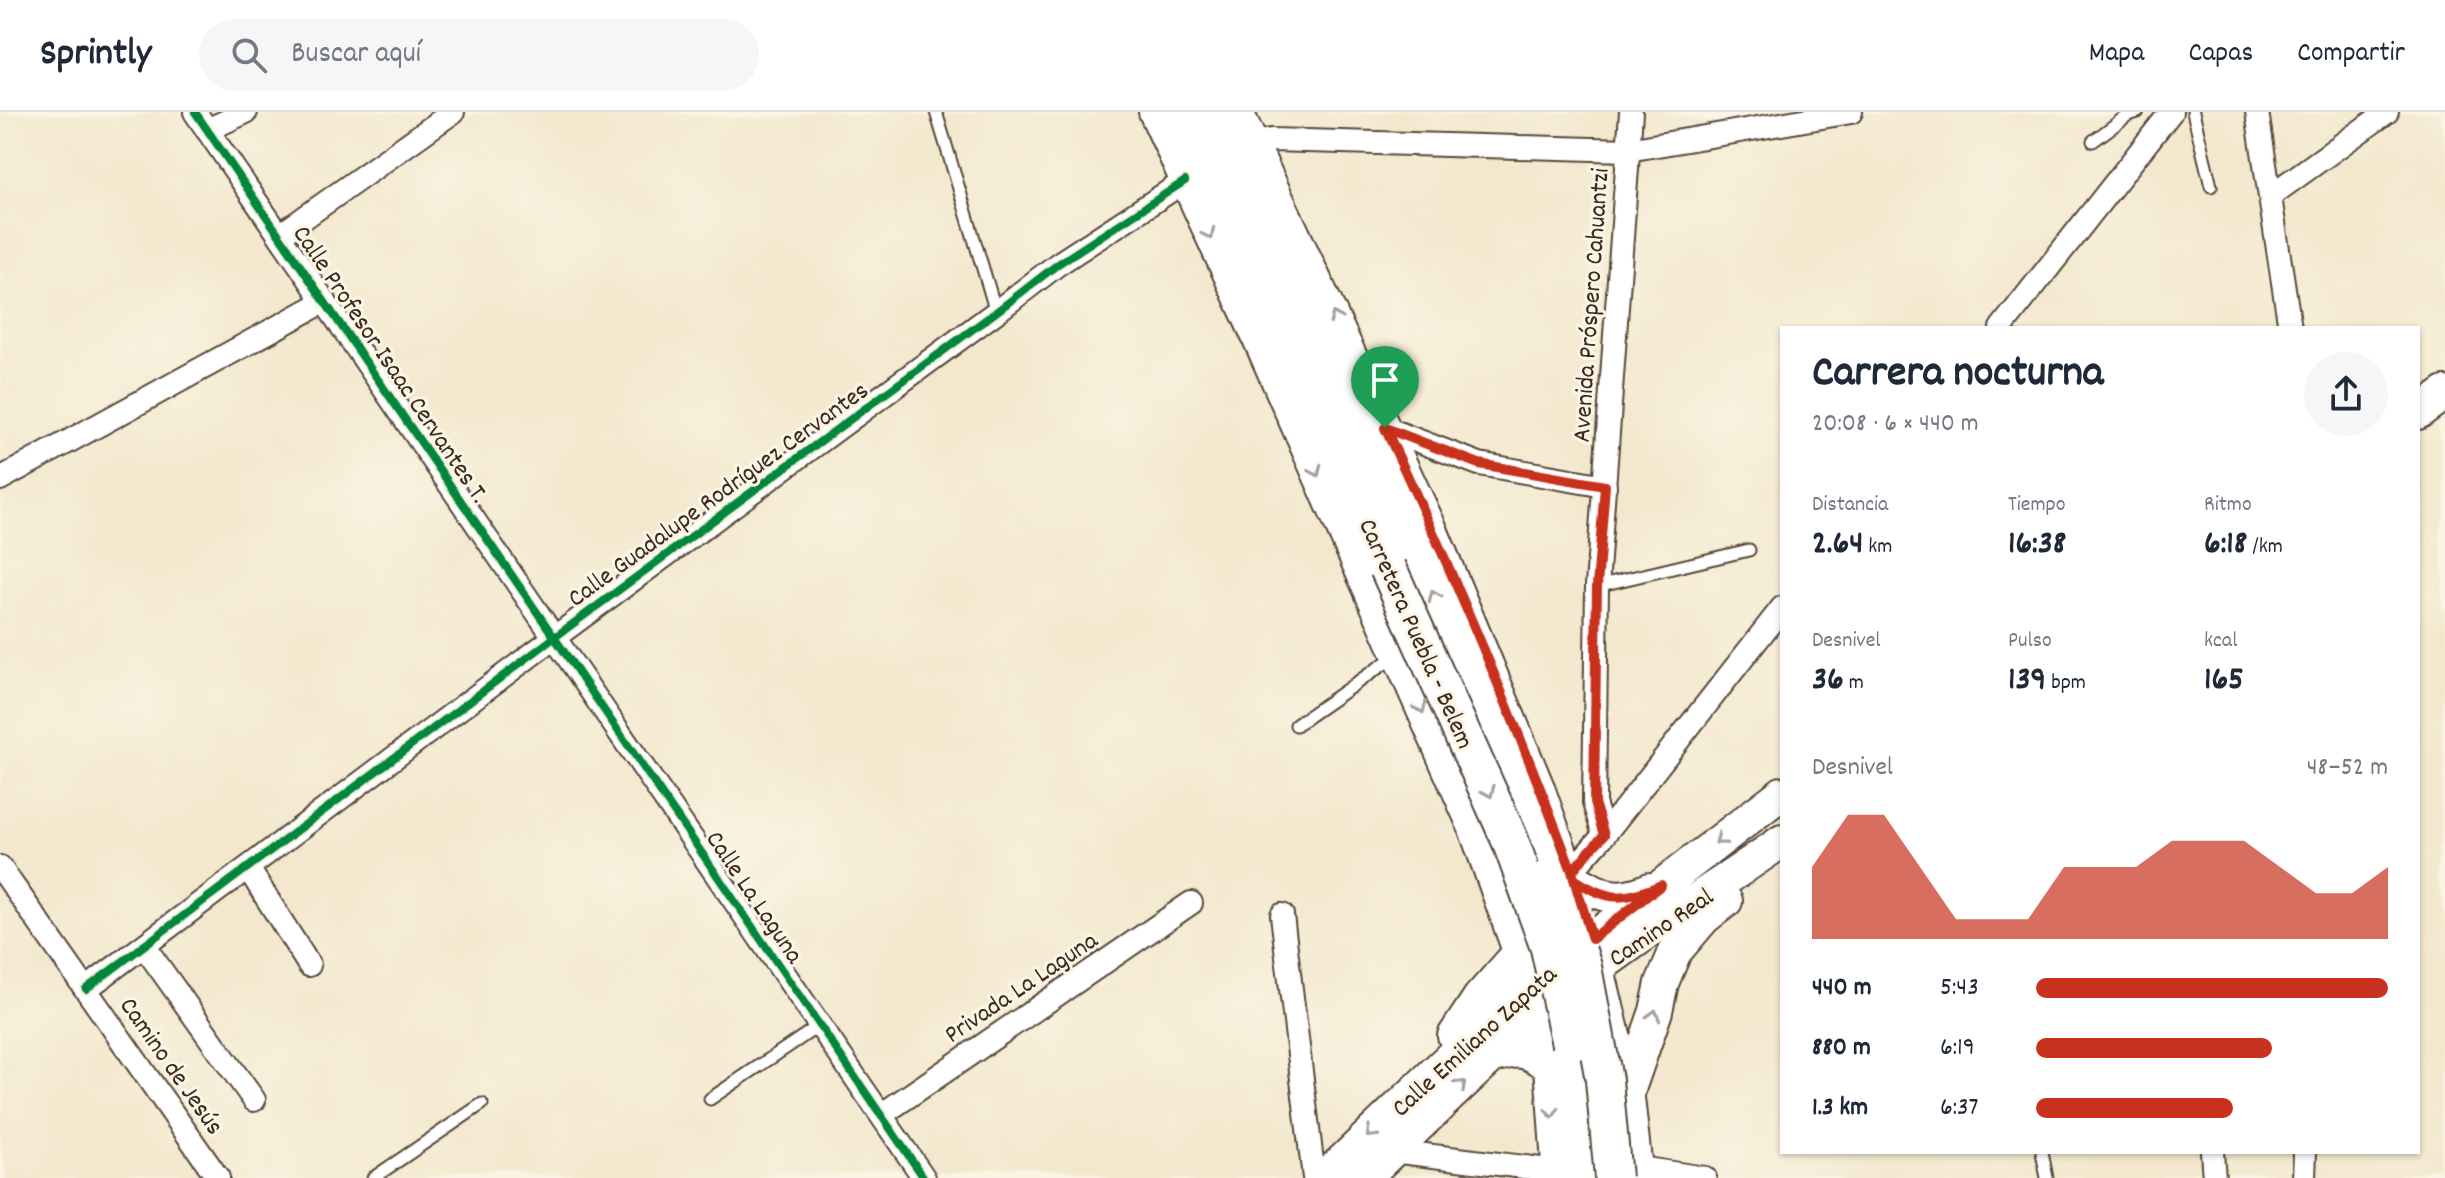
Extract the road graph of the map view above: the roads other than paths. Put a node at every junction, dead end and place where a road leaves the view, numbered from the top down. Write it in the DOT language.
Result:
graph roads {
  1 [pos="246,112"];
  2 [pos="453,112"];
  3 [pos="936,112"];
  4 [pos="1153,112"];
  5 [pos="1177,112"];
  6 [pos="1210,112"];
  7 [pos="1239,112"];
  8 [pos="1631,112"];
  9 [pos="1851,112"];
  10 [pos="2138,112"];
  11 [pos="2171,112"];
  12 [pos="2193,112"];
  13 [pos="2257,112"];
  14 [pos="2387,112"];
  15 [pos="201,121"];
  16 [pos="2093,141"];
  17 [pos="1254,143"];
  18 [pos="1628,150"];
  19 [pos="1185,181"];
  20 [pos="2211,186"];
  21 [pos="2270,196"];
  22 [pos="280,235"];
  23 [pos="325,301"];
  24 [pos="996,312"];
  25 [pos="2003,326"];
  26 [pos="2289,326"];
  27 [pos="2445,393"];
  28 [pos="2420,412"];
  29 [pos="1385,428"];
  30 [pos="0,479"];
  31 [pos="1605,486"];
  32 [pos="1749,550"];
  33 [pos="1597,586"];
  34 [pos="1780,611"];
  35 [pos="555,637"];
  36 [pos="1398,654"];
  37 [pos="1296,725"];
  38 [pos="1780,795"];
  39 [pos="1604,835"];
  40 [pos="1780,842"];
  41 [pos="1780,859"];
  42 [pos="0,867"];
  43 [pos="248,868"];
  44 [pos="1573,875"];
  45 [pos="1661,885"];
  46 [pos="1191,903"];
  47 [pos="1282,915"];
  48 [pos="144,946"];
  49 [pos="1596,952"];
  50 [pos="309,965"];
  51 [pos="1524,968"];
  52 [pos="86,989"];
  53 [pos="1540,1015"];
  54 [pos="820,1025"];
  55 [pos="1491,1057"];
  56 [pos="1549,1066"];
  57 [pos="1629,1089"];
  58 [pos="710,1099"];
  59 [pos="254,1100"];
  60 [pos="482,1104"];
  61 [pos="881,1115"];
  62 [pos="1392,1151"];
  63 [pos="2042,1154"];
  64 [pos="2212,1154"];
  65 [pos="2305,1154"];
  66 [pos="1630,1175"];
  67 [pos="1567,1176"];
  68 [pos="218,1178"];
  69 [pos="373,1178"];
  70 [pos="924,1178"];
  71 [pos="1314,1178"];
  72 [pos="1324,1178"];
  73 [pos="1364,1178"];
  74 [pos="1705,1178"];
  75 [pos="2047,1178"];
  76 [pos="2214,1178"];
  77 [pos="2304,1178"];
  1 -- 15 [label="street"];
  2 -- 22 [label="street"];
  3 -- 24 [label="lane"];
  4 -- 19 [label="street, Carretera Puebla - Belem"];
  5 -- 67 [label="main road, Carretera Puebla - Belem, one-way, bridge"];
  66 -- 6 [label="main road, Carretera Puebla - Belem, one-way, bridge"];
  7 -- 17 [label="street, Carretera Puebla - Belem"];
  8 -- 18 [label="street, Avenida Próspero Cahuantzi"];
  9 -- 18 [label="street"];
  10 -- 16 [label="lane"];
  11 -- 25 [label="street"];
  12 -- 20 [label="lane"];
  13 -- 21 [label="street"];
  14 -- 21 [label="street"];
  15 -- 22 [label="street, Calle Profesor Isaac Cervantes T."];
  17 -- 18 [label="street"];
  29 -- 17 [label="street, Carretera Puebla - Belem, one-way"];
  18 -- 31 [label="street, Avenida Próspero Cahuantzi"];
  19 -- 24 [label="street, Calle Guadalupe Rodríguez Cervantes"];
  19 -- 36 [label="street, Carretera Puebla - Belem, one-way"];
  21 -- 26 [label="street"];
  22 -- 23 [label="street, Calle Profesor Isaac Cervantes T."];
  23 -- 30 [label="street"];
  23 -- 35 [label="street, Calle Profesor Isaac Cervantes T."];
  24 -- 35 [label="street, Calle Guadalupe Rodríguez Cervantes"];
  27 -- 28 [label="main road"];
  29 -- 31 [label="street"];
  29 -- 44 [label="street, Carretera Puebla - Belem"];
  31 -- 33 [label="street, Avenida Próspero Cahuantzi"];
  32 -- 33 [label="lane"];
  33 -- 39 [label="street, Avenida Próspero Cahuantzi"];
  34 -- 39 [label="street"];
  35 -- 43 [label="street, Calle Guadalupe Rodríguez Cervantes"];
  35 -- 54 [label="street, Calle La Laguna"];
  36 -- 37 [label="lane"];
  36 -- 51 [label="street, Carretera Puebla - Belem, one-way"];
  38 -- 45 [label="main road, Calle Emiliano Zapata, one-way"];
  39 -- 44 [label="street"];
  40 -- 49 [label="main road, Camino Real"];
  57 -- 41 [label="main road, one-way"];
  42 -- 52 [label="street, Camino de Jesús"];
  43 -- 48 [label="street, Calle Guadalupe Rodríguez Cervantes"];
  43 -- 50 [label="street"];
  44 -- 45 [label="main road"];
  44 -- 49 [label="street, Carretera Puebla - Belem"];
  45 -- 49 [label="main road, Calle Emiliano Zapata"];
  46 -- 61 [label="street, Privada La Laguna"];
  47 -- 71 [label="street"];
  48 -- 52 [label="street, Calle Guadalupe Rodríguez Cervantes"];
  48 -- 59 [label="street"];
  49 -- 51 [label="main road, Calle Emiliano Zapata"];
  49 -- 53 [label="main road, Camino Real"];
  49 -- 57 [label="street, Carretera Puebla - Belem"];
  51 -- 53 [label="street, Carretera Puebla - Belem"];
  51 -- 72 [label="main road, Calle Emiliano Zapata, one-way"];
  52 -- 68 [label="street, Camino de Jesús"];
  53 -- 55 [label="main road, Calle Emiliano Zapata"];
  53 -- 56 [label="street, Carretera Puebla - Belem"];
  54 -- 58 [label="lane"];
  54 -- 61 [label="street, Calle La Laguna"];
  55 -- 56 [label="main road"];
  62 -- 55 [label="main road, Calle Emiliano Zapata, one-way"];
  56 -- 67 [label="street, Carretera Puebla - Belem, one-way"];
  57 -- 66 [label="street, Carretera Puebla - Belem"];
  60 -- 69 [label="lane"];
  61 -- 70 [label="street, Calle La Laguna"];
  62 -- 67 [label="street"];
  62 -- 73 [label="main road, Calle Emiliano Zapata"];
  63 -- 75 [label="lane"];
  64 -- 76 [label="street"];
  65 -- 77 [label="street"];
  66 -- 74 [label="street"];
}
